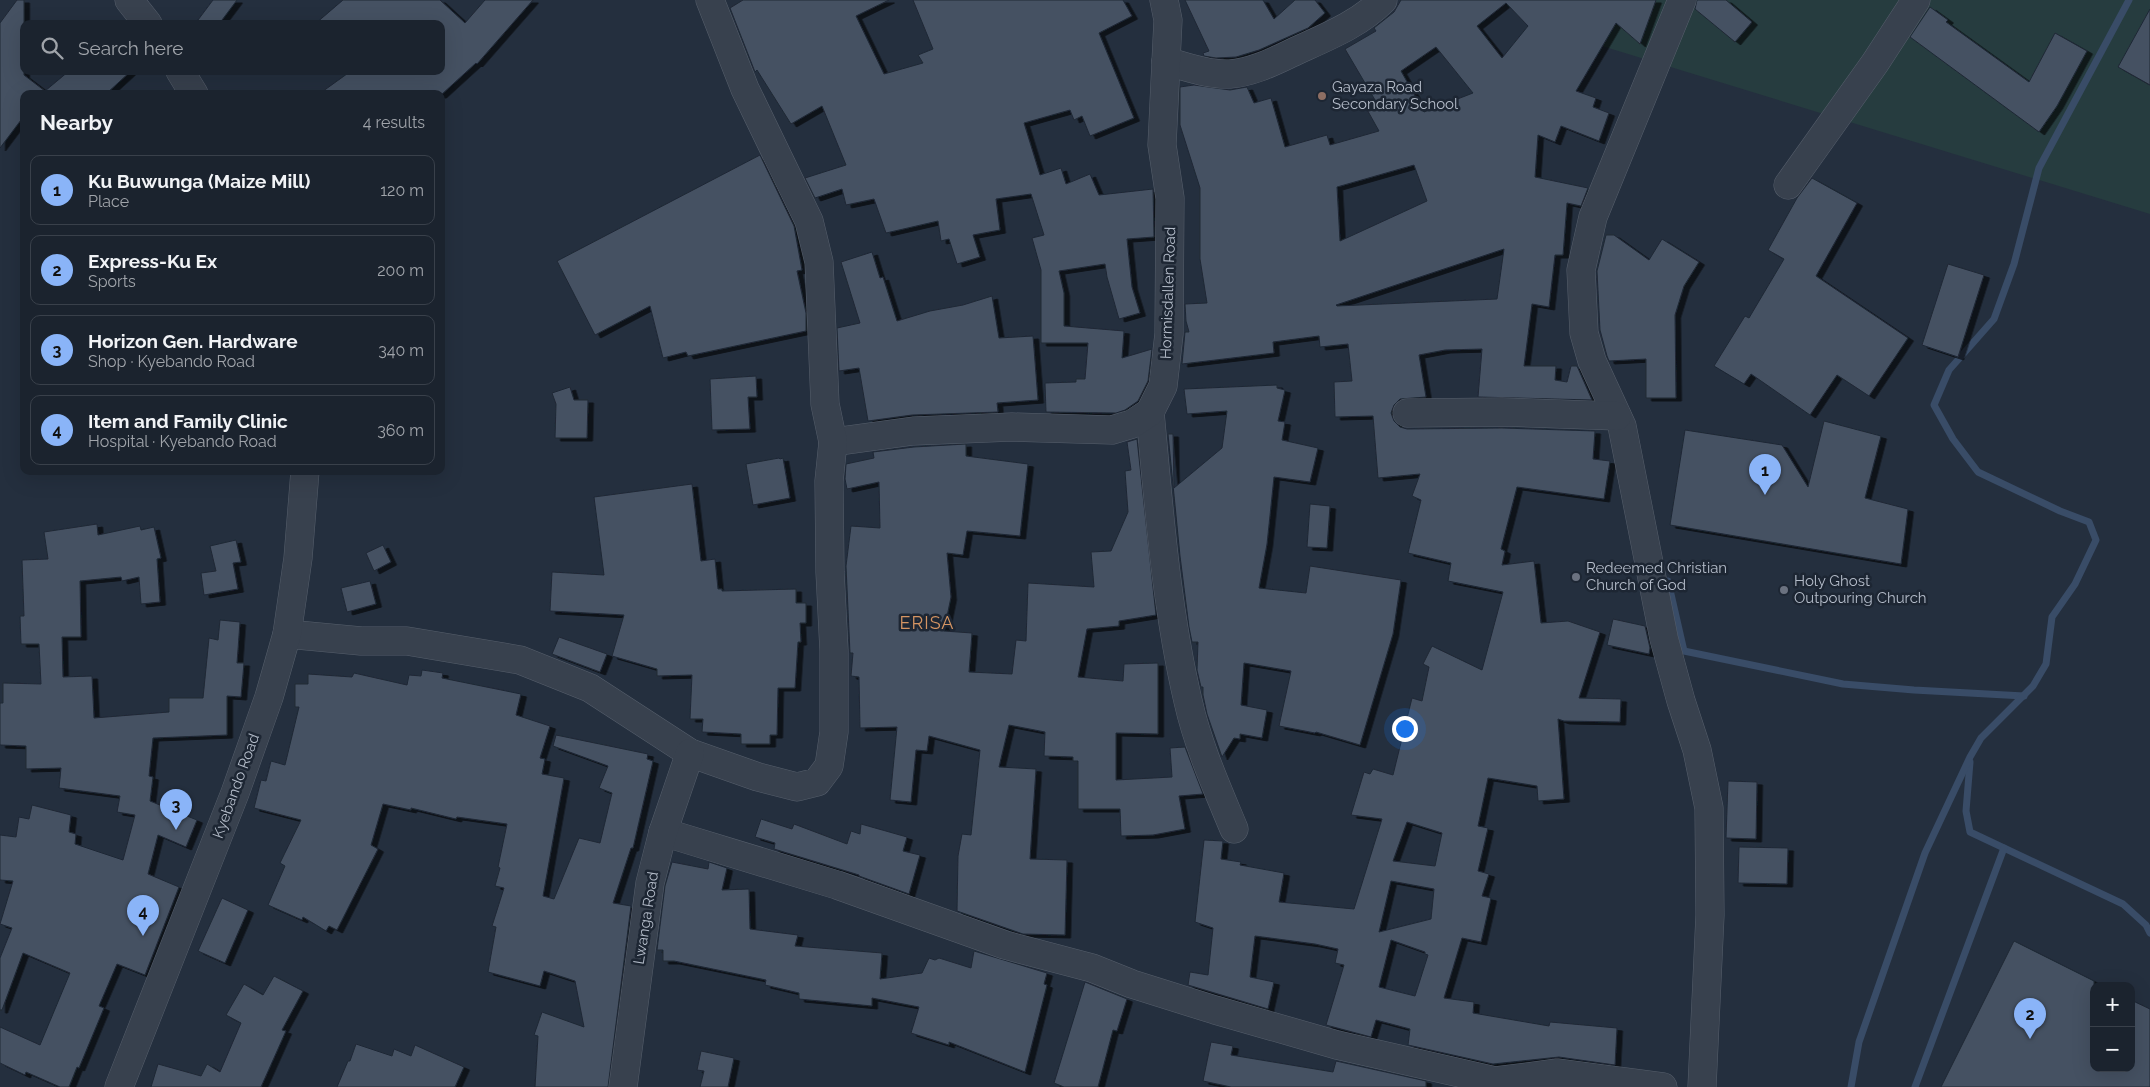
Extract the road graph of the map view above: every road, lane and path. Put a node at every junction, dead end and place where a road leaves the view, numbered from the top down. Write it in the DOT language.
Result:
graph roads {
  1 [pos="129,0"];
  2 [pos="710,0"];
  3 [pos="1164,0"];
  4 [pos="1383,0"];
  5 [pos="1682,0"];
  6 [pos="1916,0"];
  7 [pos="145,20"];
  8 [pos="1166,61"];
  9 [pos="182,75"];
  10 [pos="192,90"];
  11 [pos="1788,185"];
  12 [pos="1150,412"];
  13 [pos="1407,413"];
  14 [pos="1617,416"];
  15 [pos="834,442"];
  16 [pos="306,475"];
  17 [pos="287,634"];
  18 [pos="690,753"];
  19 [pos="1234,830"];
  20 [pos="663,832"];
  21 [pos="119,1087"];
  22 [pos="623,1087"];
  23 [pos="1663,1087"];
  24 [pos="1702,1087"];
  1 -- 7 [label="street"];
  2 -- 15 [label="street"];
  3 -- 8 [label="street, Hormisdallen Road"];
  4 -- 8 [label="street"];
  5 -- 14 [label="street"];
  6 -- 11 [label="street"];
  8 -- 12 [label="street, Hormisdallen Road"];
  9 -- 10 [label="street"];
  12 -- 15 [label="street"];
  12 -- 19 [label="street"];
  13 -- 14 [label="street"];
  14 -- 24 [label="street"];
  15 -- 18 [label="street"];
  16 -- 17 [label="street, Kyebando Road"];
  17 -- 18 [label="street"];
  17 -- 21 [label="street, Kyebando Road"];
  18 -- 20 [label="street, Lwanga Road"];
  20 -- 22 [label="street, Lwanga Road"];
  20 -- 23 [label="street"];
}
